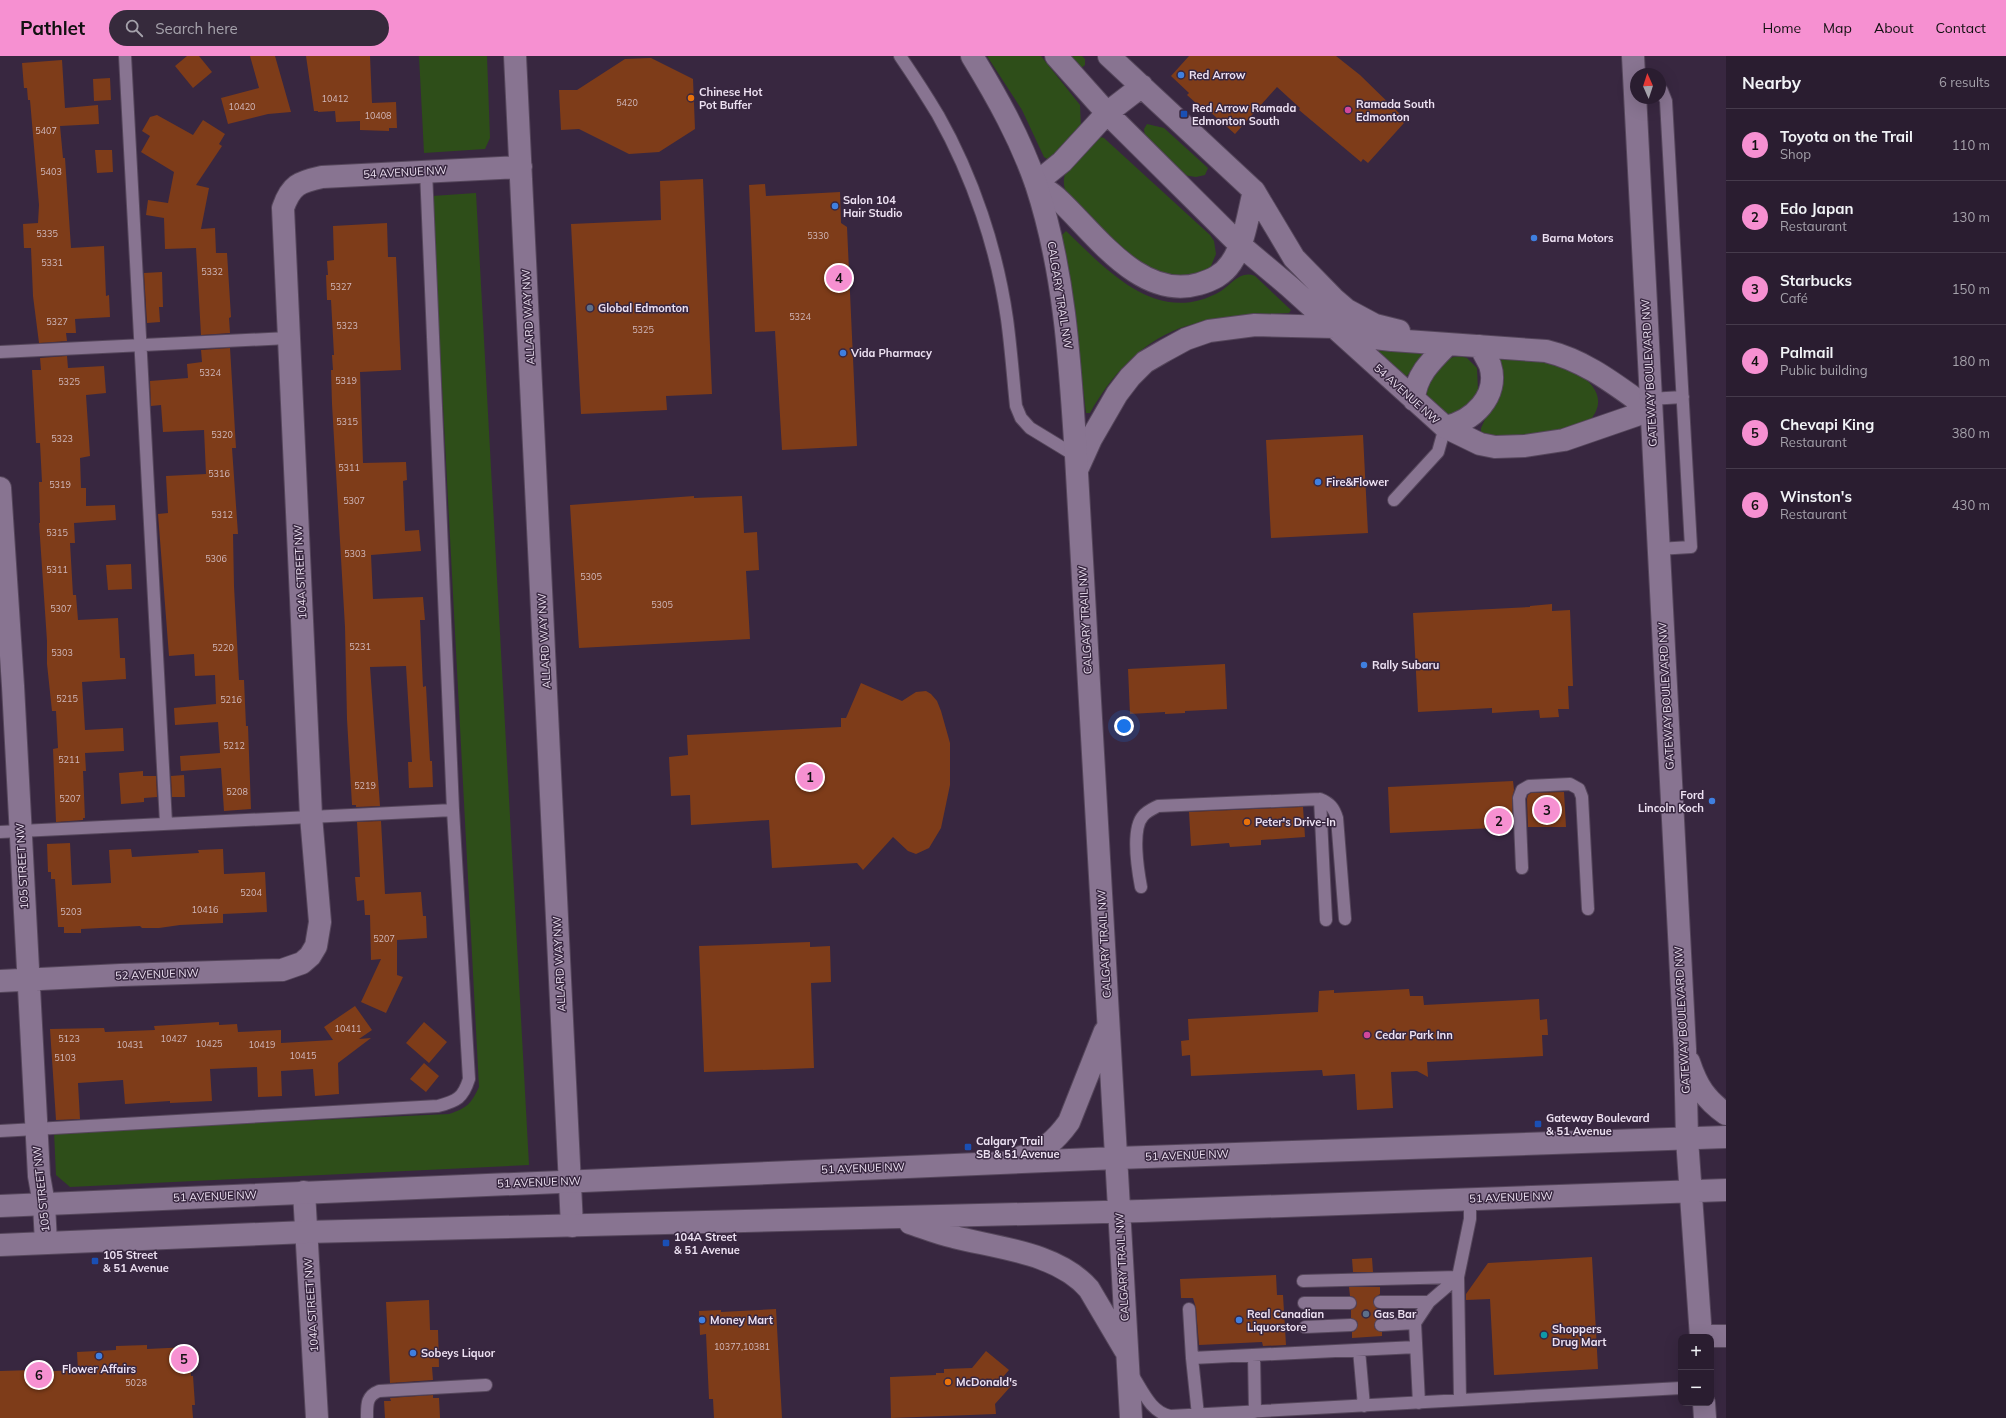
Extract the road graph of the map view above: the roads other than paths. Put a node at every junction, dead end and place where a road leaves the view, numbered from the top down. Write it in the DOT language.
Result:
graph roads {
  1 [pos="125,56"];
  2 [pos="515,56"];
  3 [pos="900,56"];
  4 [pos="972,56"];
  5 [pos="1056,56"];
  6 [pos="1108,56"];
  7 [pos="1633,56"];
  8 [pos="1634,68"];
  9 [pos="1142,86"];
  10 [pos="1666,100"];
  11 [pos="1637,104"];
  12 [pos="1107,113"];
  13 [pos="521,167"];
  14 [pos="426,171"];
  15 [pos="1036,184"];
  16 [pos="292,189"];
  17 [pos="1254,191"];
  18 [pos="1240,245"];
  19 [pos="1335,327"];
  20 [pos="288,338"];
  21 [pos="1439,342"];
  22 [pos="140,345"];
  23 [pos="1480,346"];
  24 [pos="0,352"];
  25 [pos="1683,397"];
  26 [pos="1414,400"];
  27 [pos="1651,404"];
  28 [pos="1445,427"];
  29 [pos="1076,463"];
  30 [pos="0,497"];
  31 [pos="1394,500"];
  32 [pos="1658,549"];
  33 [pos="6,687"];
  34 [pos="1320,799"];
  35 [pos="453,810"];
  36 [pos="311,816"];
  37 [pos="166,823"];
  38 [pos="10,832"];
  39 [pos="1522,868"];
  40 [pos="1141,887"];
  41 [pos="1588,909"];
  42 [pos="1345,919"];
  43 [pos="1326,920"];
  44 [pos="310,956"];
  45 [pos="27,980"];
  46 [pos="0,981"];
  47 [pos="1108,1024"];
  48 [pos="1685,1049"];
  49 [pos="1726,1114"];
  50 [pos="36,1129"];
  51 [pos="0,1131"];
  52 [pos="1726,1137"];
  53 [pos="1688,1139"];
  54 [pos="1117,1158"];
  55 [pos="983,1164"];
  56 [pos="570,1180"];
  57 [pos="1726,1190"];
  58 [pos="1692,1191"];
  59 [pos="304,1192"];
  60 [pos="1470,1198"];
  61 [pos="44,1204"];
  62 [pos="0,1206"];
  63 [pos="1119,1212"];
  64 [pos="895,1218"];
  65 [pos="572,1226"];
  66 [pos="306,1232"];
  67 [pos="46,1243"];
  68 [pos="0,1245"];
  69 [pos="1458,1277"];
  70 [pos="1303,1281"];
  71 [pos="1380,1302"];
  72 [pos="1429,1302"];
  73 [pos="1304,1303"];
  74 [pos="1350,1303"];
  75 [pos="1189,1309"];
  76 [pos="1415,1323"];
  77 [pos="1381,1325"];
  78 [pos="1351,1326"];
  79 [pos="1305,1327"];
  80 [pos="1701,1334"];
  81 [pos="1714,1336"];
  82 [pos="1726,1336"];
  83 [pos="1416,1346"];
  84 [pos="1359,1350"];
  85 [pos="1254,1355"];
  86 [pos="1192,1358"];
  87 [pos="1127,1360"];
  88 [pos="486,1385"];
  89 [pos="1678,1388"];
  90 [pos="1460,1400"];
  91 [pos="1419,1403"];
  92 [pos="1364,1406"];
  93 [pos="1704,1406"];
  94 [pos="1255,1412"];
  95 [pos="1198,1415"];
  96 [pos="317,1418"];
  97 [pos="367,1418"];
  98 [pos="1131,1418"];
  99 [pos="1705,1418"];
  1 -- 22 [label="lane"];
  2 -- 13 [label="main road, ALLARD WAY NW"];
  3 -- 29 [label="lane"];
  4 -- 15 [label="main road, CALGARY TRAIL NW"];
  5 -- 12 [label="main road, CALGARY TRAIL NW"];
  6 -- 9 [label="main road, CALGARY TRAIL NW"];
  7 -- 8 [label="main road, GATEWAY BOULEVARD NW"];
  9 -- 12 [label="main road"];
  9 -- 17 [label="main road, CALGARY TRAIL NW"];
  10 -- 25 [label="lane"];
  11 -- 27 [label="main road, GATEWAY BOULEVARD NW"];
  12 -- 15 [label="main road"];
  12 -- 18 [label="main road, CALGARY TRAIL NW"];
  13 -- 14 [label="main road, 54 AVENUE NW"];
  13 -- 56 [label="main road, ALLARD WAY NW"];
  14 -- 16 [label="main road, 54 AVENUE NW"];
  14 -- 35 [label="lane"];
  15 -- 18 [label="main road"];
  15 -- 29 [label="main road, CALGARY TRAIL NW"];
  16 -- 20 [label="main road, 104A STREET NW"];
  17 -- 18 [label="main road"];
  17 -- 21 [label="main road, CALGARY TRAIL NW"];
  18 -- 19 [label="main road, CALGARY TRAIL NW"];
  19 -- 21 [label="main road, CALGARY TRAIL NW"];
  19 -- 26 [label="main road, 54 AVENUE NW"];
  19 -- 29 [label="main road, CALGARY TRAIL NW"];
  20 -- 22 [label="lane"];
  20 -- 36 [label="main road, 104A STREET NW"];
  21 -- 23 [label="main road, CALGARY TRAIL NW"];
  21 -- 26 [label="main road"];
  22 -- 24 [label="lane"];
  22 -- 37 [label="lane"];
  23 -- 27 [label="main road, CALGARY TRAIL NW"];
  23 -- 28 [label="main road"];
  25 -- 27 [label="lane"];
  25 -- 32 [label="lane"];
  26 -- 28 [label="main road, 54 AVENUE NW"];
  27 -- 28 [label="main road, 54 AVENUE NW"];
  27 -- 32 [label="main road, GATEWAY BOULEVARD NW"];
  28 -- 31 [label="lane"];
  29 -- 47 [label="main road, CALGARY TRAIL NW"];
  30 -- 33 [label="main road, 105 STREET NW"];
  32 -- 48 [label="main road, GATEWAY BOULEVARD NW"];
  33 -- 38 [label="main road, 105 STREET NW"];
  34 -- 40 [label="lane"];
  34 -- 42 [label="lane"];
  34 -- 43 [label="lane"];
  35 -- 36 [label="lane"];
  35 -- 50 [label="lane"];
  36 -- 37 [label="lane"];
  36 -- 44 [label="main road, 104A STREET NW"];
  37 -- 38 [label="lane"];
  38 -- 45 [label="main road, 105 STREET NW"];
  39 -- 41 [label="lane"];
  44 -- 45 [label="main road, 52 AVENUE NW"];
  45 -- 46 [label="main road, 52 AVENUE NW"];
  45 -- 50 [label="main road, 105 STREET NW"];
  47 -- 54 [label="main road, CALGARY TRAIL NW"];
  47 -- 55 [label="main road"];
  48 -- 49 [label="main road"];
  48 -- 53 [label="main road, GATEWAY BOULEVARD NW"];
  50 -- 51 [label="lane"];
  50 -- 61 [label="main road, 105 STREET NW"];
  52 -- 53 [label="main road, 51 AVENUE NW"];
  53 -- 54 [label="main road, 51 AVENUE NW"];
  53 -- 58 [label="main road, GATEWAY BOULEVARD NW"];
  54 -- 55 [label="main road, 51 AVENUE NW"];
  54 -- 63 [label="main road, CALGARY TRAIL NW"];
  55 -- 56 [label="main road, 51 AVENUE NW"];
  56 -- 59 [label="main road, 51 AVENUE NW"];
  56 -- 65 [label="main road, ALLARD WAY NW"];
  57 -- 58 [label="main road, 51 AVENUE NW"];
  58 -- 60 [label="main road, 51 AVENUE NW"];
  58 -- 80 [label="main road, GATEWAY BOULEVARD NW"];
  59 -- 61 [label="main road, 51 AVENUE NW"];
  59 -- 66 [label="main road, 104A STREET NW"];
  60 -- 63 [label="main road, 51 AVENUE NW"];
  60 -- 69 [label="lane"];
  61 -- 62 [label="main road, 51 AVENUE NW"];
  61 -- 67 [label="main road, 105 STREET NW"];
  63 -- 64 [label="main road, 51 AVENUE NW"];
  63 -- 87 [label="main road, CALGARY TRAIL NW"];
  64 -- 65 [label="main road, 51 AVENUE NW"];
  64 -- 87 [label="main road"];
  65 -- 66 [label="main road, 51 AVENUE NW"];
  66 -- 67 [label="main road, 51 AVENUE NW"];
  66 -- 96 [label="main road, 104A STREET NW"];
  67 -- 68 [label="main road, 51 AVENUE NW"];
  69 -- 70 [label="lane"];
  69 -- 72 [label="lane"];
  69 -- 90 [label="lane"];
  71 -- 72 [label="lane"];
  72 -- 76 [label="lane"];
  73 -- 74 [label="lane"];
  75 -- 86 [label="lane"];
  76 -- 77 [label="lane"];
  76 -- 83 [label="lane"];
  78 -- 79 [label="lane"];
  81 -- 82 [label="main road, GATEWAY BOULEVARD NW"];
  83 -- 84 [label="lane"];
  83 -- 91 [label="lane"];
  84 -- 85 [label="lane"];
  84 -- 92 [label="lane"];
  85 -- 86 [label="lane"];
  85 -- 94 [label="lane"];
  86 -- 95 [label="lane"];
  87 -- 95 [label="lane"];
  87 -- 98 [label="main road, CALGARY TRAIL NW"];
  88 -- 97 [label="lane"];
  89 -- 90 [label="lane"];
  90 -- 91 [label="lane"];
  91 -- 92 [label="lane"];
  92 -- 94 [label="lane"];
  93 -- 99 [label="main road"];
  94 -- 95 [label="lane"];
}
